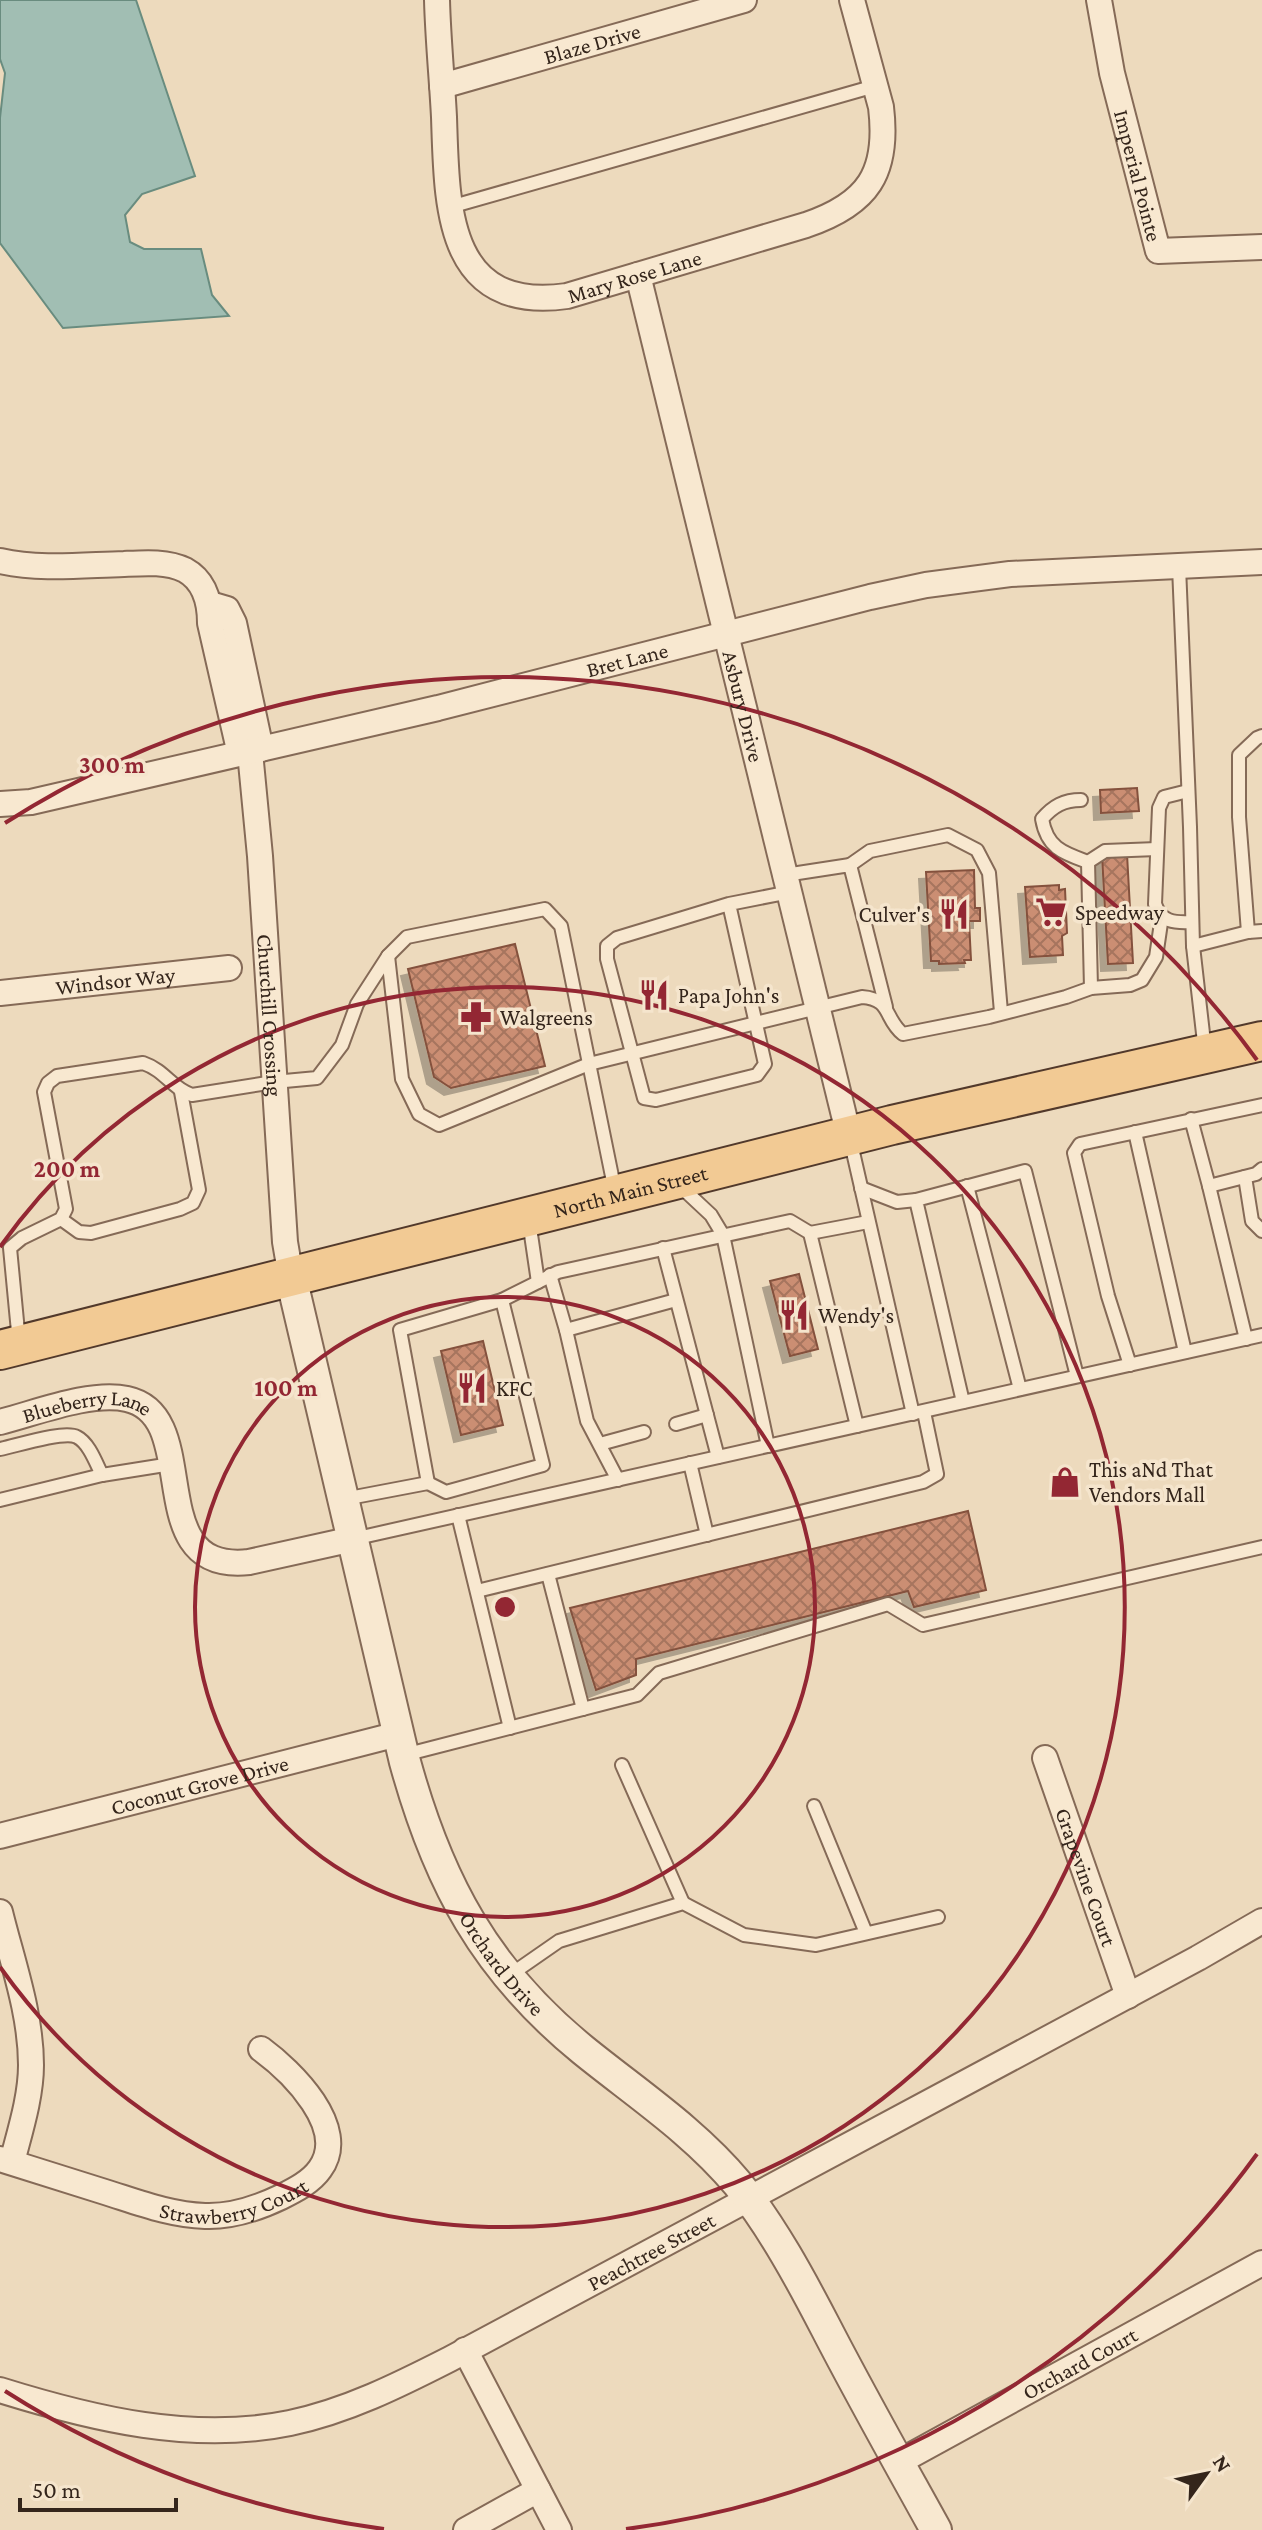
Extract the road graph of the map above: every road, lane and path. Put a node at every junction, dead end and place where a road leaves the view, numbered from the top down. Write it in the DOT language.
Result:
graph roads {
  1 [pos="437,0"];
  2 [pos="744,0"];
  3 [pos="852,0"];
  4 [pos="1099,0"];
  5 [pos="442,86"];
  6 [pos="875,86"];
  7 [pos="450,207"];
  8 [pos="1262,247"];
  9 [pos="638,275"];
  10 [pos="0,561"];
  11 [pos="1262,562"];
  12 [pos="1179,567"];
  13 [pos="728,634"];
  14 [pos="1262,736"];
  15 [pos="250,752"];
  16 [pos="1188,791"];
  17 [pos="1081,800"];
  18 [pos="0,804"];
  19 [pos="1157,849"];
  20 [pos="1088,862"];
  21 [pos="850,865"];
  22 [pos="787,883"];
  23 [pos="729,904"];
  24 [pos="1162,916"];
  25 [pos="1192,922"];
  26 [pos="1262,931"];
  27 [pos="1248,932"];
  28 [pos="1193,946"];
  29 [pos="388,956"];
  30 [pos="229,968"];
  31 [pos="1091,988"];
  32 [pos="0,993"];
  33 [pos="817,1008"];
  34 [pos="886,1008"];
  35 [pos="1001,1012"];
  36 [pos="757,1023"];
  37 [pos="1262,1041"];
  38 [pos="633,1054"];
  39 [pos="1205,1054"];
  40 [pos="589,1064"];
  41 [pos="274,1082"];
  42 [pos="181,1092"];
  43 [pos="1262,1105"];
  44 [pos="1191,1119"];
  45 [pos="1135,1132"];
  46 [pos="849,1136"];
  47 [pos="1262,1169"];
  48 [pos="1245,1177"];
  49 [pos="675,1181"];
  50 [pos="967,1186"];
  51 [pos="1209,1186"];
  52 [pos="861,1188"];
  53 [pos="616,1196"];
  54 [pos="916,1200"];
  55 [pos="528,1218"];
  56 [pos="61,1219"];
  57 [pos="868,1222"];
  58 [pos="1262,1231"];
  59 [pos="810,1233"];
  60 [pos="723,1235"];
  61 [pos="663,1248"];
  62 [pos="5,1249"];
  63 [pos="291,1277"];
  64 [pos="544,1278"];
  65 [pos="502,1300"];
  66 [pos="676,1300"];
  67 [pos="566,1330"];
  68 [pos="1262,1335"];
  69 [pos="1246,1339"];
  70 [pos="10,1347"];
  71 [pos="1185,1352"];
  72 [pos="1130,1365"];
  73 [pos="1077,1376"];
  74 [pos="1020,1389"];
  75 [pos="963,1402"];
  76 [pos="918,1413"];
  77 [pos="707,1415"];
  78 [pos="0,1422"];
  79 [pos="676,1424"];
  80 [pos="857,1426"];
  81 [pos="644,1432"];
  82 [pos="600,1444"];
  83 [pos="768,1446"];
  84 [pos="0,1449"];
  85 [pos="718,1457"];
  86 [pos="690,1463"];
  87 [pos="171,1464"];
  88 [pos="102,1475"];
  89 [pos="618,1480"];
  90 [pos="428,1483"];
  91 [pos="344,1499"];
  92 [pos="0,1500"];
  93 [pos="458,1515"];
  94 [pos="707,1535"];
  95 [pos="353,1539"];
  96 [pos="1262,1547"];
  97 [pos="548,1574"];
  98 [pos="477,1591"];
  99 [pos="583,1709"];
  100 [pos="510,1728"];
  101 [pos="401,1744"];
  102 [pos="1045,1758"];
  103 [pos="622,1765"];
  104 [pos="814,1806"];
  105 [pos="0,1836"];
  106 [pos="683,1903"];
  107 [pos="0,1912"];
  108 [pos="938,1917"];
  109 [pos="1262,1921"];
  110 [pos="866,1933"];
  111 [pos="507,1977"];
  112 [pos="1128,1996"];
  113 [pos="261,2049"];
  114 [pos="6,2160"];
  115 [pos="748,2197"];
  116 [pos="1262,2263"];
  117 [pos="465,2350"];
  118 [pos="0,2390"];
  119 [pos="899,2462"];
  120 [pos="538,2490"];
  121 [pos="466,2530"];
  122 [pos="559,2530"];
  123 [pos="936,2530"];
  1 -- 5 [label="street, Mary Rose Lane"];
  2 -- 5 [label="street, Blaze Drive"];
  3 -- 6 [label="street, Mary Rose Lane"];
  4 -- 8 [label="street, Imperial Pointe"];
  5 -- 7 [label="street, Mary Rose Lane"];
  6 -- 7 [label="lane"];
  6 -- 9 [label="street, Mary Rose Lane"];
  7 -- 9 [label="street, Mary Rose Lane"];
  9 -- 13 [label="street, Asbury Drive"];
  10 -- 15 [label="street, Churchill Crossing"];
  11 -- 12 [label="street, Bret Lane"];
  12 -- 13 [label="street, Bret Lane"];
  12 -- 16 [label="lane"];
  13 -- 15 [label="street, Bret Lane"];
  13 -- 22 [label="street, Asbury Drive"];
  14 -- 27 [label="lane"];
  15 -- 18 [label="street, Bret Lane"];
  15 -- 41 [label="street, Churchill Crossing"];
  16 -- 19 [label="lane"];
  16 -- 25 [label="lane"];
  17 -- 20 [label="lane"];
  19 -- 20 [label="lane"];
  19 -- 24 [label="lane"];
  20 -- 31 [label="lane"];
  21 -- 22 [label="lane"];
  21 -- 34 [label="lane"];
  21 -- 35 [label="lane"];
  22 -- 23 [label="lane"];
  22 -- 33 [label="street, Asbury Drive"];
  23 -- 36 [label="lane"];
  23 -- 38 [label="lane"];
  24 -- 25 [label="lane"];
  24 -- 31 [label="lane"];
  25 -- 28 [label="lane"];
  26 -- 27 [label="lane"];
  27 -- 28 [label="lane"];
  28 -- 39 [label="lane"];
  29 -- 40 [label="lane"];
  29 -- 40 [label="lane"];
  29 -- 41 [label="lane"];
  30 -- 32 [label="street, Windsor Way"];
  31 -- 35 [label="lane"];
  33 -- 34 [label="lane"];
  33 -- 36 [label="lane"];
  33 -- 46 [label="street, Asbury Drive"];
  34 -- 35 [label="lane"];
  36 -- 38 [label="lane"];
  36 -- 38 [label="lane"];
  37 -- 39 [label="main road, North Main Street"];
  38 -- 40 [label="lane"];
  39 -- 46 [label="main road, North Main Street"];
  40 -- 53 [label="lane"];
  41 -- 42 [label="lane"];
  41 -- 63 [label="street, Churchill Crossing"];
  42 -- 56 [label="lane"];
  42 -- 56 [label="lane"];
  43 -- 44 [label="lane"];
  44 -- 45 [label="lane"];
  44 -- 51 [label="lane"];
  45 -- 71 [label="lane"];
  45 -- 72 [label="lane"];
  46 -- 49 [label="main road, North Main Street"];
  46 -- 52 [label="lane"];
  47 -- 48 [label="lane"];
  48 -- 51 [label="lane"];
  48 -- 58 [label="lane"];
  49 -- 53 [label="main road, North Main Street"];
  49 -- 60 [label="lane"];
  50 -- 54 [label="lane"];
  50 -- 73 [label="lane"];
  50 -- 74 [label="lane"];
  51 -- 69 [label="lane"];
  52 -- 54 [label="lane"];
  52 -- 57 [label="lane"];
  53 -- 55 [label="main road, North Main Street"];
  54 -- 75 [label="lane"];
  55 -- 63 [label="main road, North Main Street"];
  55 -- 64 [label="lane"];
  56 -- 62 [label="lane"];
  57 -- 59 [label="lane"];
  57 -- 76 [label="lane"];
  59 -- 60 [label="lane"];
  59 -- 80 [label="lane"];
  60 -- 61 [label="lane"];
  60 -- 83 [label="lane"];
  61 -- 64 [label="lane"];
  61 -- 66 [label="lane"];
  62 -- 70 [label="lane"];
  63 -- 70 [label="main road, North Main Street"];
  63 -- 91 [label="street, Orchard Drive"];
  64 -- 65 [label="lane"];
  64 -- 67 [label="lane"];
  65 -- 90 [label="lane"];
  65 -- 90 [label="lane"];
  66 -- 67 [label="lane"];
  66 -- 77 [label="lane"];
  67 -- 82 [label="lane"];
  68 -- 69 [label="lane"];
  69 -- 71 [label="lane"];
  71 -- 72 [label="lane"];
  72 -- 73 [label="lane"];
  73 -- 74 [label="lane"];
  74 -- 75 [label="lane"];
  75 -- 76 [label="lane"];
  76 -- 80 [label="lane"];
  76 -- 94 [label="lane"];
  77 -- 79 [label="lane"];
  77 -- 85 [label="lane"];
  78 -- 87 [label="street, Blueberry Lane"];
  80 -- 83 [label="lane"];
  81 -- 82 [label="lane"];
  82 -- 89 [label="lane"];
  83 -- 85 [label="lane"];
  84 -- 88 [label="lane"];
  85 -- 86 [label="lane"];
  86 -- 89 [label="lane"];
  86 -- 94 [label="lane"];
  87 -- 88 [label="lane"];
  87 -- 95 [label="street, Blueberry Lane"];
  88 -- 92 [label="lane"];
  89 -- 93 [label="lane"];
  90 -- 91 [label="lane"];
  91 -- 95 [label="street, Orchard Drive"];
  93 -- 95 [label="lane"];
  93 -- 98 [label="lane"];
  94 -- 97 [label="lane"];
  95 -- 101 [label="street, Orchard Drive"];
  96 -- 99 [label="lane"];
  97 -- 98 [label="lane"];
  97 -- 99 [label="lane"];
  98 -- 100 [label="lane"];
  99 -- 100 [label="lane"];
  100 -- 101 [label="lane"];
  101 -- 105 [label="street, Coconut Grove Drive"];
  101 -- 111 [label="street, Orchard Drive"];
  102 -- 112 [label="street, Grapevine Court"];
  103 -- 106 [label="lane"];
  104 -- 110 [label="lane"];
  106 -- 110 [label="lane"];
  106 -- 111 [label="lane"];
  107 -- 114 [label="street"];
  108 -- 110 [label="lane"];
  109 -- 112 [label="street, Peachtree Street"];
  111 -- 115 [label="street, Orchard Drive"];
  112 -- 115 [label="street, Peachtree Street"];
  113 -- 114 [label="street, Strawberry Court"];
  115 -- 117 [label="street, Peachtree Street"];
  115 -- 119 [label="street, Orchard Drive"];
  116 -- 119 [label="street, Orchard Court"];
  117 -- 118 [label="street, Peachtree Street"];
  117 -- 120 [label="street"];
  119 -- 123 [label="street, Orchard Drive"];
  120 -- 121 [label="street"];
  120 -- 122 [label="street"];
}
